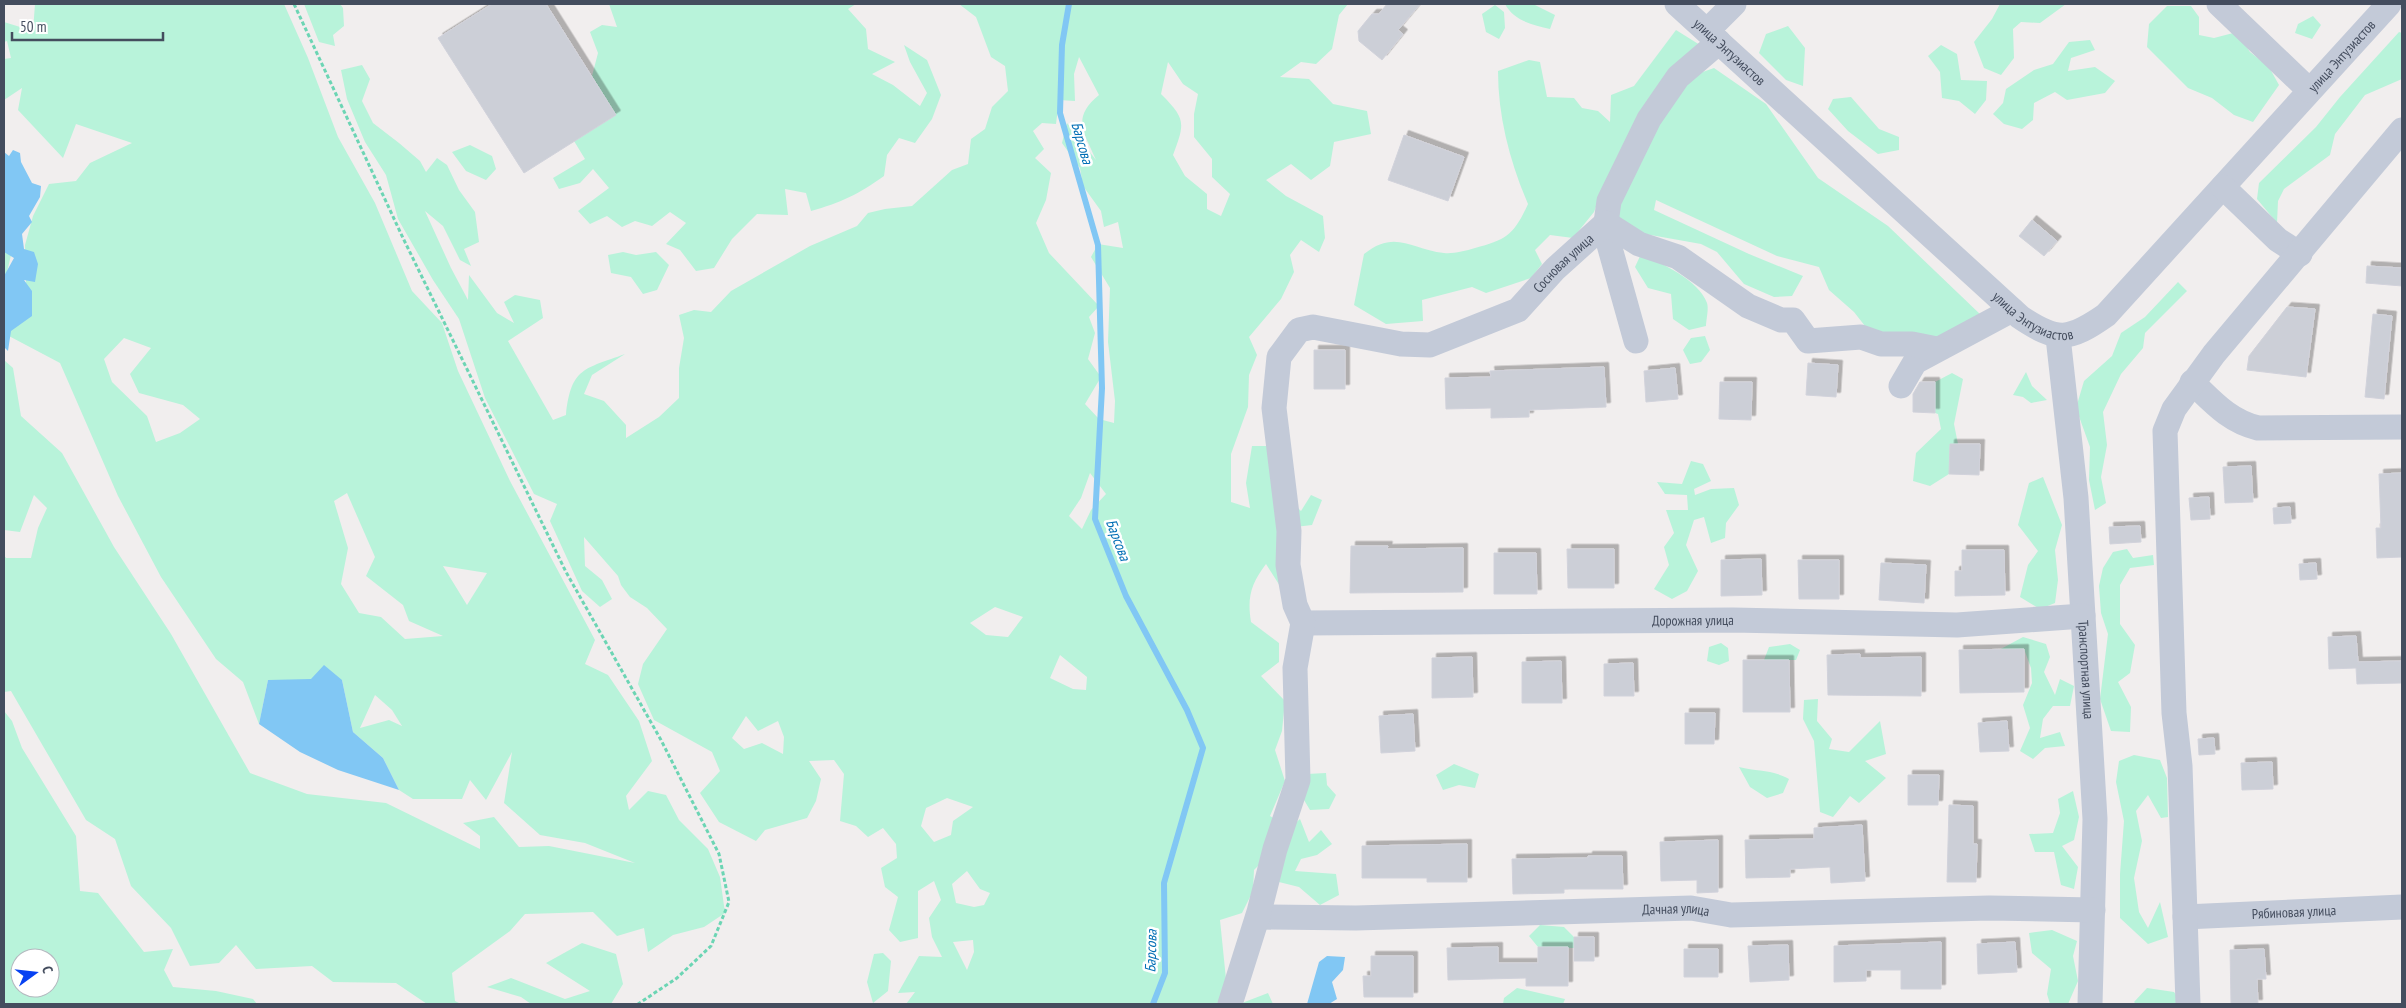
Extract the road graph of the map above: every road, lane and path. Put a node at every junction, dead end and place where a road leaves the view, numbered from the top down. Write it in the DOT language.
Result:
graph roads {
  1 [pos="294,4"];
  2 [pos="1677,4"];
  3 [pos="1734,4"];
  4 [pos="2219,4"];
  5 [pos="2389,4"];
  6 [pos="1713,36"];
  7 [pos="2309,90"];
  8 [pos="2402,130"];
  9 [pos="2223,187"];
  10 [pos="1606,224"];
  11 [pos="2300,254"];
  12 [pos="2012,310"];
  13 [pos="2058,337"];
  14 [pos="1636,341"];
  15 [pos="1937,349"];
  16 [pos="2192,382"];
  17 [pos="1901,386"];
  18 [pos="2402,427"];
  19 [pos="2083,616"];
  20 [pos="1303,623"];
  21 [pos="2402,907"];
  22 [pos="2092,910"];
  23 [pos="1258,917"];
  24 [pos="2185,917"];
  25 [pos="638,1004"];
  26 [pos="1230,1004"];
  27 [pos="2090,1004"];
  28 [pos="2188,1004"];
  1 -- 25 [label="path"];
  2 -- 6 [label="street, улица Энтузиастов"];
  3 -- 6 [label="street"];
  4 -- 7 [label="street"];
  5 -- 7 [label="street, улица Энтузиастов"];
  6 -- 10 [label="street"];
  6 -- 12 [label="street, улица Энтузиастов"];
  7 -- 9 [label="street, улица Энтузиастов"];
  8 -- 11 [label="street"];
  9 -- 11 [label="street"];
  9 -- 13 [label="street, улица Энтузиастов"];
  10 -- 14 [label="street"];
  10 -- 15 [label="street, Сосновая улица"];
  10 -- 20 [label="street, Сосновая улица"];
  11 -- 16 [label="street"];
  12 -- 13 [label="street, улица Энтузиастов"];
  12 -- 15 [label="street"];
  13 -- 19 [label="street, Транспортная улица"];
  15 -- 17 [label="street"];
  16 -- 18 [label="street"];
  16 -- 24 [label="street"];
  19 -- 20 [label="street, Дорожная улица"];
  19 -- 22 [label="street, Транспортная улица"];
  20 -- 23 [label="street"];
  21 -- 24 [label="street, Рябиновая улица"];
  22 -- 23 [label="street, Дачная улица"];
  22 -- 27 [label="street, Транспортная улица"];
  23 -- 26 [label="street"];
  24 -- 28 [label="street"];
}
